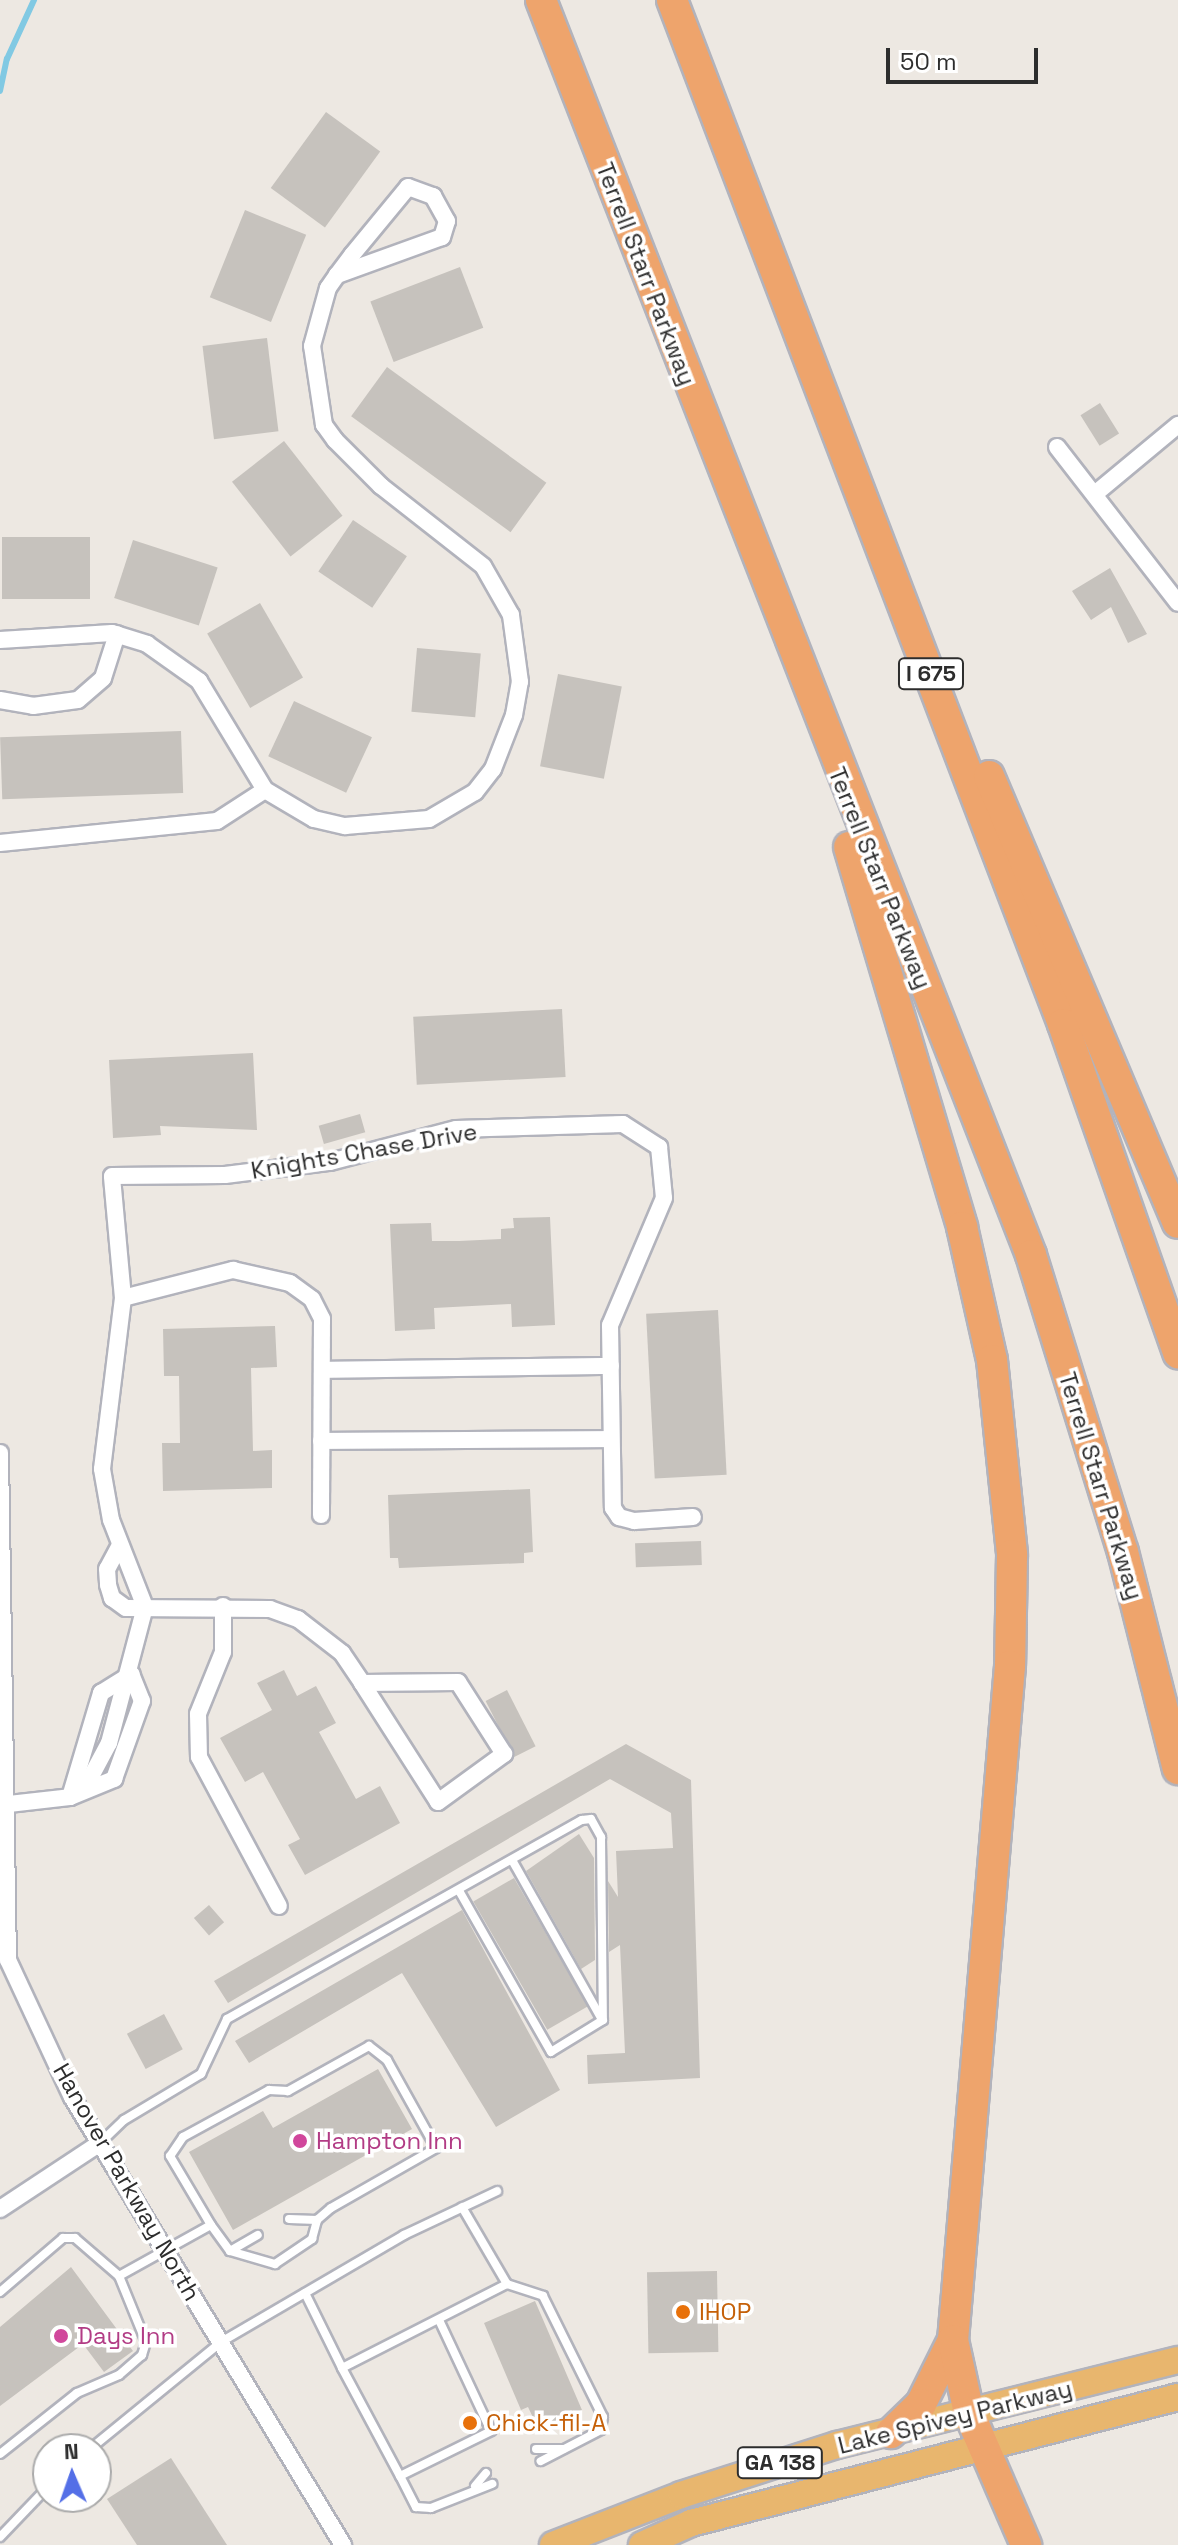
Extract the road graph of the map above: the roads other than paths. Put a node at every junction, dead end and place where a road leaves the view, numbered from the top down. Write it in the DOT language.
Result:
graph roads {
  1 [pos="541,0"];
  2 [pos="672,0"];
  3 [pos="337,275"];
  4 [pos="1178,425"];
  5 [pos="1057,447"];
  6 [pos="1096,493"];
  7 [pos="904,602"];
  8 [pos="1178,603"];
  9 [pos="117,634"];
  10 [pos="0,640"];
  11 [pos="798,672"];
  12 [pos="0,700"];
  13 [pos="265,790"];
  14 [pos="0,843"];
  15 [pos="1178,1223"];
  16 [pos="123,1298"];
  17 [pos="1178,1353"];
  18 [pos="611,1366"];
  19 [pos="322,1370"];
  20 [pos="611,1439"];
  21 [pos="321,1441"];
  22 [pos="0,1453"];
  23 [pos="321,1515"];
  24 [pos="693,1517"];
  25 [pos="120,1545"];
  26 [pos="223,1606"];
  27 [pos="145,1607"];
  28 [pos="131,1674"];
  29 [pos="362,1683"];
  30 [pos="109,1743"];
  31 [pos="126,1747"];
  32 [pos="1178,1769"];
  33 [pos="70,1797"];
  34 [pos="1,1805"];
  35 [pos="512,1860"];
  36 [pos="459,1891"];
  37 [pos="279,1906"];
  38 [pos="603,2020"];
  39 [pos="100,2143"];
  40 [pos="497,2191"];
  41 [pos="462,2207"];
  42 [pos="0,2209"];
  43 [pos="289,2219"];
  44 [pos="317,2220"];
  45 [pos="211,2225"];
  46 [pos="258,2235"];
  47 [pos="230,2251"];
  48 [pos="167,2252"];
  49 [pos="119,2276"];
  50 [pos="507,2284"];
  51 [pos="0,2292"];
  52 [pos="305,2293"];
  53 [pos="439,2320"];
  54 [pos="953,2340"];
  55 [pos="221,2342"];
  56 [pos="1178,2360"];
  57 [pos="342,2368"];
  58 [pos="1178,2397"];
  59 [pos="969,2413"];
  60 [pos="110,2433"];
  61 [pos="891,2433"];
  62 [pos="982,2445"];
  63 [pos="536,2449"];
  64 [pos="565,2449"];
  65 [pos="0,2454"];
  66 [pos="541,2461"];
  67 [pos="486,2473"];
  68 [pos="400,2476"];
  69 [pos="492,2484"];
  70 [pos="475,2487"];
  71 [pos="32,2504"];
  72 [pos="0,2537"];
  73 [pos="343,2545"];
  74 [pos="553,2545"];
  75 [pos="642,2545"];
  76 [pos="1026,2545"];
  1 -- 11 [label="highway, Terrell Starr Parkway"];
  2 -- 7 [label="highway, I 675"];
  3 -- 3 [label="street"];
  3 -- 13 [label="street"];
  4 -- 6 [label="street"];
  5 -- 6 [label="street"];
  6 -- 8 [label="street"];
  7 -- 15 [label="highway"];
  7 -- 17 [label="highway, I 675"];
  9 -- 10 [label="street"];
  9 -- 12 [label="street"];
  9 -- 13 [label="street"];
  11 -- 32 [label="highway, Terrell Starr Parkway"];
  11 -- 54 [label="highway"];
  13 -- 14 [label="street"];
  16 -- 18 [label="street, Knights Chase Drive"];
  16 -- 19 [label="street"];
  16 -- 25 [label="street, Knights Chase Drive"];
  18 -- 19 [label="street"];
  18 -- 20 [label="street, Knights Chase Drive"];
  19 -- 21 [label="street"];
  20 -- 21 [label="street"];
  20 -- 24 [label="street, Knights Chase Drive"];
  21 -- 23 [label="street"];
  22 -- 34 [label="street, Hanover Parkway North"];
  25 -- 27 [label="street, Knights Chase Drive"];
  25 -- 27 [label="street, Knights Chase Drive"];
  26 -- 27 [label="street"];
  26 -- 29 [label="street"];
  26 -- 37 [label="street"];
  27 -- 28 [label="street"];
  28 -- 30 [label="street"];
  28 -- 31 [label="street"];
  28 -- 33 [label="street"];
  29 -- 29 [label="street"];
  30 -- 31 [label="street"];
  30 -- 33 [label="street"];
  31 -- 33 [label="street"];
  33 -- 34 [label="street"];
  34 -- 39 [label="street, Hanover Parkway North"];
  35 -- 36 [label="lane"];
  35 -- 38 [label="lane"];
  35 -- 38 [label="lane"];
  36 -- 38 [label="lane"];
  36 -- 39 [label="lane"];
  39 -- 42 [label="street"];
  39 -- 48 [label="street, Hanover Parkway North"];
  40 -- 41 [label="lane"];
  41 -- 50 [label="lane"];
  41 -- 52 [label="lane"];
  43 -- 44 [label="lane"];
  44 -- 45 [label="lane"];
  44 -- 47 [label="lane"];
  45 -- 47 [label="lane"];
  45 -- 48 [label="lane"];
  46 -- 47 [label="lane"];
  48 -- 49 [label="lane"];
  48 -- 55 [label="street, Hanover Parkway North"];
  49 -- 51 [label="lane"];
  49 -- 65 [label="lane"];
  50 -- 53 [label="lane"];
  50 -- 64 [label="lane"];
  52 -- 55 [label="lane"];
  52 -- 57 [label="lane"];
  53 -- 57 [label="lane"];
  53 -- 68 [label="lane"];
  54 -- 59 [label="highway"];
  54 -- 61 [label="highway"];
  55 -- 60 [label="lane"];
  55 -- 73 [label="street, Hanover Parkway North"];
  56 -- 59 [label="highway, Lake Spivey Parkway / GA 138"];
  57 -- 68 [label="lane"];
  58 -- 62 [label="highway, Lake Spivey Parkway / GA 138"];
  59 -- 61 [label="highway, Lake Spivey Parkway / GA 138"];
  59 -- 62 [label="highway"];
  61 -- 74 [label="highway, Lake Spivey Parkway / GA 138"];
  62 -- 75 [label="highway, Lake Spivey Parkway / GA 138"];
  62 -- 76 [label="highway"];
  63 -- 64 [label="lane"];
  64 -- 66 [label="lane"];
  67 -- 70 [label="lane"];
  68 -- 70 [label="lane"];
  69 -- 70 [label="lane"];
  71 -- 72 [label="lane"];
}
